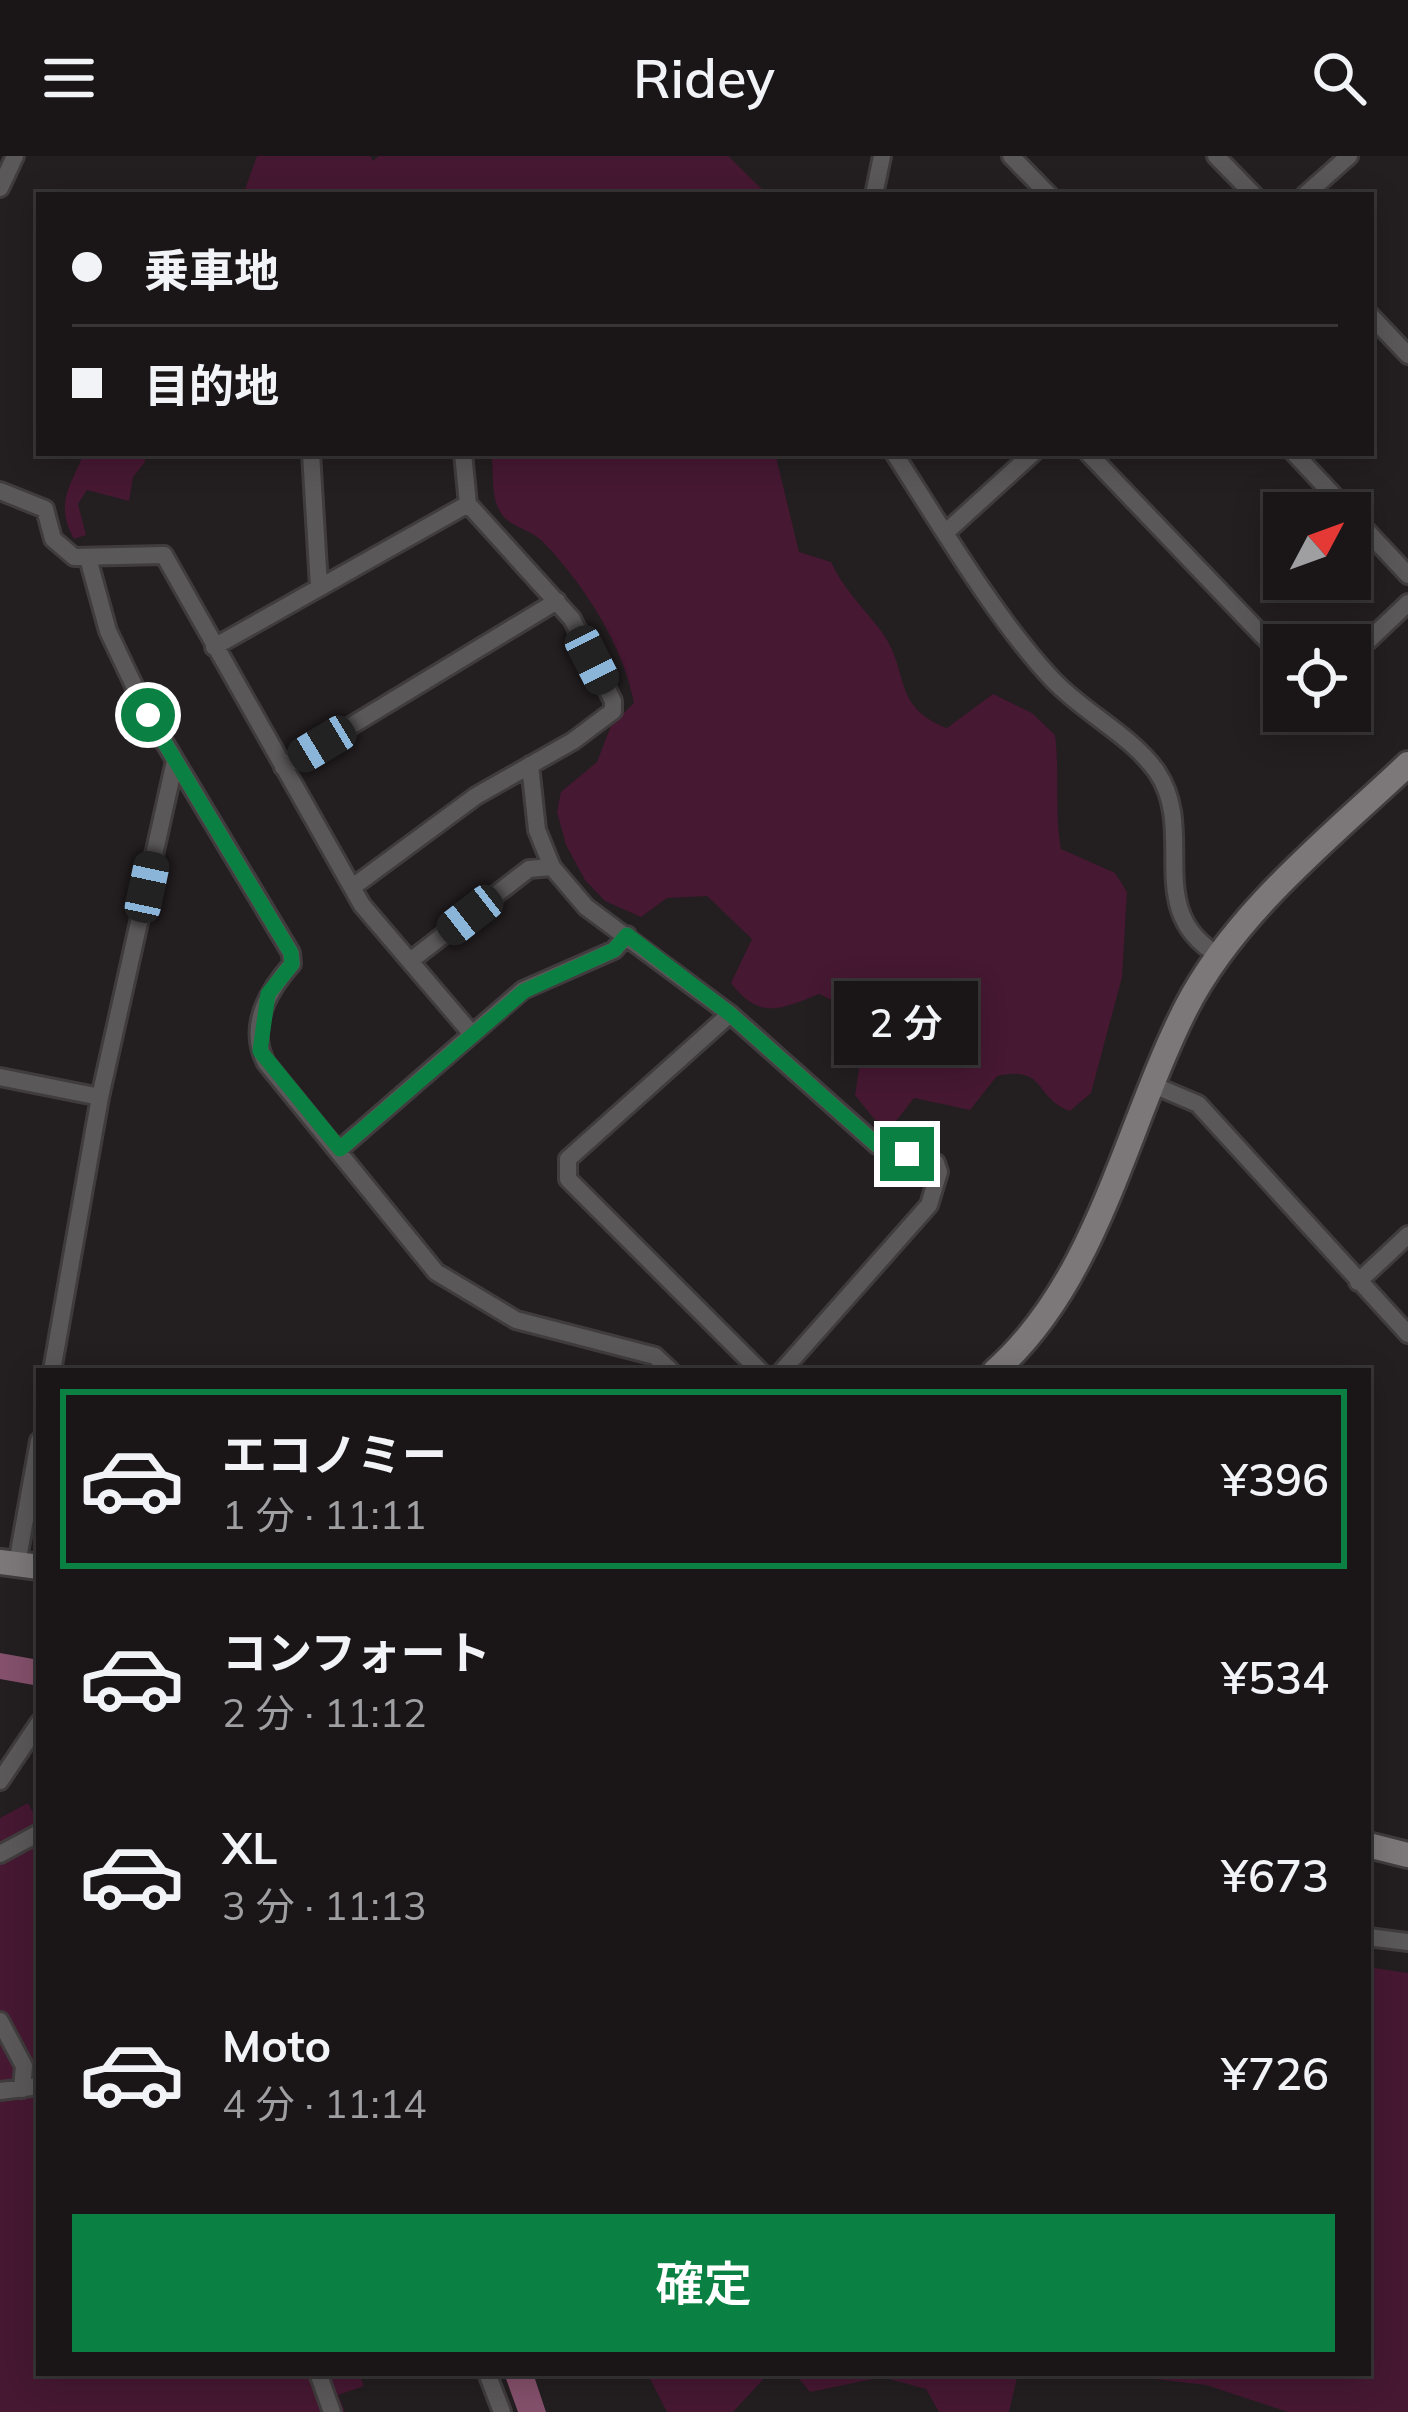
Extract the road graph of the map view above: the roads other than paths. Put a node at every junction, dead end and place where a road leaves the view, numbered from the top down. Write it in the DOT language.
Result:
graph roads {
  1 [pos="15,156"];
  2 [pos="881,156"];
  3 [pos="1011,156"];
  4 [pos="1216,156"];
  5 [pos="1348,156"];
  6 [pos="0,188"];
  7 [pos="875,192"];
  8 [pos="1046,192"];
  9 [pos="1251,192"];
  10 [pos="1308,192"];
  11 [pos="1374,319"];
  12 [pos="1408,355"];
  13 [pos="311,456"];
  14 [pos="464,456"];
  15 [pos="896,456"];
  16 [pos="1030,456"];
  17 [pos="1091,456"];
  18 [pos="1297,456"];
  19 [pos="0,491"];
  20 [pos="468,504"];
  21 [pos="946,533"];
  22 [pos="88,558"];
  23 [pos="1408,575"];
  24 [pos="319,586"];
  25 [pos="557,601"];
  26 [pos="1408,603"];
  27 [pos="1263,636"];
  28 [pos="1371,638"];
  29 [pos="214,647"];
  30 [pos="175,761"];
  31 [pos="1408,764"];
  32 [pos="530,765"];
  33 [pos="283,767"];
  34 [pos="552,867"];
  35 [pos="354,886"];
  36 [pos="627,935"];
  37 [pos="1218,955"];
  38 [pos="410,961"];
  39 [pos="730,1014"];
  40 [pos="472,1034"];
  41 [pos="0,1077"];
  42 [pos="1151,1084"];
  43 [pos="100,1097"];
  44 [pos="340,1149"];
  45 [pos="1408,1235"];
  46 [pos="1358,1282"];
  47 [pos="1408,1334"];
  48 [pos="53,1368"];
  49 [pos="668,1368"];
  50 [pos="757,1368"];
  51 [pos="785,1368"];
  52 [pos="998,1368"];
  53 [pos="36,1460"];
  54 [pos="19,1565"];
  55 [pos="36,1727"];
  56 [pos="0,1781"];
  57 [pos="36,1835"];
  58 [pos="1371,1847"];
  59 [pos="0,1854"];
  60 [pos="1408,1855"];
  61 [pos="1371,1937"];
  62 [pos="1408,1942"];
  63 [pos="0,2021"];
  64 [pos="31,2087"];
  65 [pos="0,2091"];
  66 [pos="319,2376"];
  67 [pos="488,2376"];
  68 [pos="332,2412"];
  69 [pos="502,2412"];
  1 -- 6 [label="street"];
  2 -- 7 [label="street"];
  3 -- 8 [label="street"];
  4 -- 9 [label="street"];
  5 -- 10 [label="street"];
  11 -- 12 [label="street"];
  13 -- 24 [label="street"];
  14 -- 20 [label="street"];
  15 -- 21 [label="street"];
  16 -- 21 [label="street"];
  17 -- 27 [label="street"];
  18 -- 23 [label="street"];
  19 -- 22 [label="street"];
  20 -- 24 [label="street"];
  20 -- 25 [label="street"];
  21 -- 37 [label="street"];
  22 -- 29 [label="street"];
  22 -- 30 [label="street"];
  24 -- 29 [label="street"];
  25 -- 32 [label="street"];
  25 -- 33 [label="street"];
  26 -- 28 [label="street"];
  29 -- 33 [label="street"];
  30 -- 43 [label="street"];
  30 -- 44 [label="street"];
  31 -- 37 [label="street"];
  32 -- 34 [label="street"];
  32 -- 35 [label="street"];
  33 -- 35 [label="street"];
  34 -- 36 [label="street"];
  34 -- 38 [label="street"];
  35 -- 38 [label="street"];
  36 -- 39 [label="street"];
  36 -- 40 [label="street"];
  37 -- 42 [label="street"];
  38 -- 40 [label="street"];
  39 -- 50 [label="street"];
  39 -- 51 [label="street"];
  40 -- 44 [label="street"];
  41 -- 43 [label="street"];
  42 -- 46 [label="street"];
  42 -- 52 [label="street"];
  43 -- 48 [label="street"];
  44 -- 49 [label="street"];
  45 -- 46 [label="street"];
  46 -- 47 [label="street"];
  53 -- 54 [label="street"];
  55 -- 56 [label="street"];
  57 -- 59 [label="street"];
  58 -- 60 [label="street"];
  61 -- 62 [label="street"];
  63 -- 64 [label="street"];
  64 -- 65 [label="street"];
  66 -- 68 [label="street"];
  67 -- 69 [label="street"];
}
